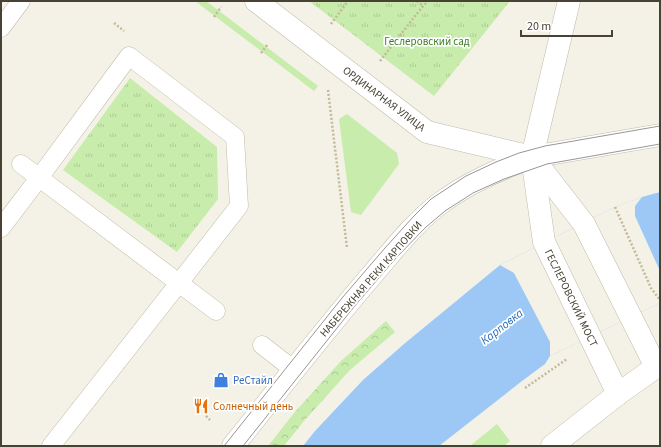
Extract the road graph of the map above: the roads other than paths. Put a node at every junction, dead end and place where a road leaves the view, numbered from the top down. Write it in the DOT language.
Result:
graph roads {
  1 [pos="21,1"];
  2 [pos="256,1"];
  3 [pos="570,1"];
  4 [pos="1,28"];
  5 [pos="660,135"];
  6 [pos="532,157"];
  7 [pos="21,164"];
  8 [pos="39,178"];
  9 [pos="1,228"];
  10 [pos="179,284"];
  11 [pos="216,311"];
  12 [pos="262,346"];
  13 [pos="658,366"];
  14 [pos="294,370"];
  15 [pos="618,394"];
  16 [pos="51,446"];
  17 [pos="233,446"];
  18 [pos="552,446"];
  1 -- 4 [label="lane"];
  2 -- 6 [label="street, ОРДИНАРНАЯ УЛИЦА"];
  3 -- 6 [label="street"];
  5 -- 6 [label="street, НАБЕРЕЖНАЯ РЕКИ КАРПОВКИ"];
  6 -- 13 [label="street"];
  6 -- 14 [label="street, НАБЕРЕЖНАЯ РЕКИ КАРПОВКИ"];
  6 -- 15 [label="street, ГЕСЛЕРОВСКИЙ МОСТ"];
  7 -- 8 [label="lane"];
  8 -- 9 [label="lane"];
  8 -- 10 [label="lane"];
  8 -- 10 [label="lane"];
  10 -- 11 [label="lane"];
  10 -- 16 [label="lane"];
  12 -- 14 [label="lane"];
  13 -- 15 [label="street"];
  14 -- 17 [label="street, НАБЕРЕЖНАЯ РЕКИ КАРПОВКИ"];
  15 -- 18 [label="street"];
}
